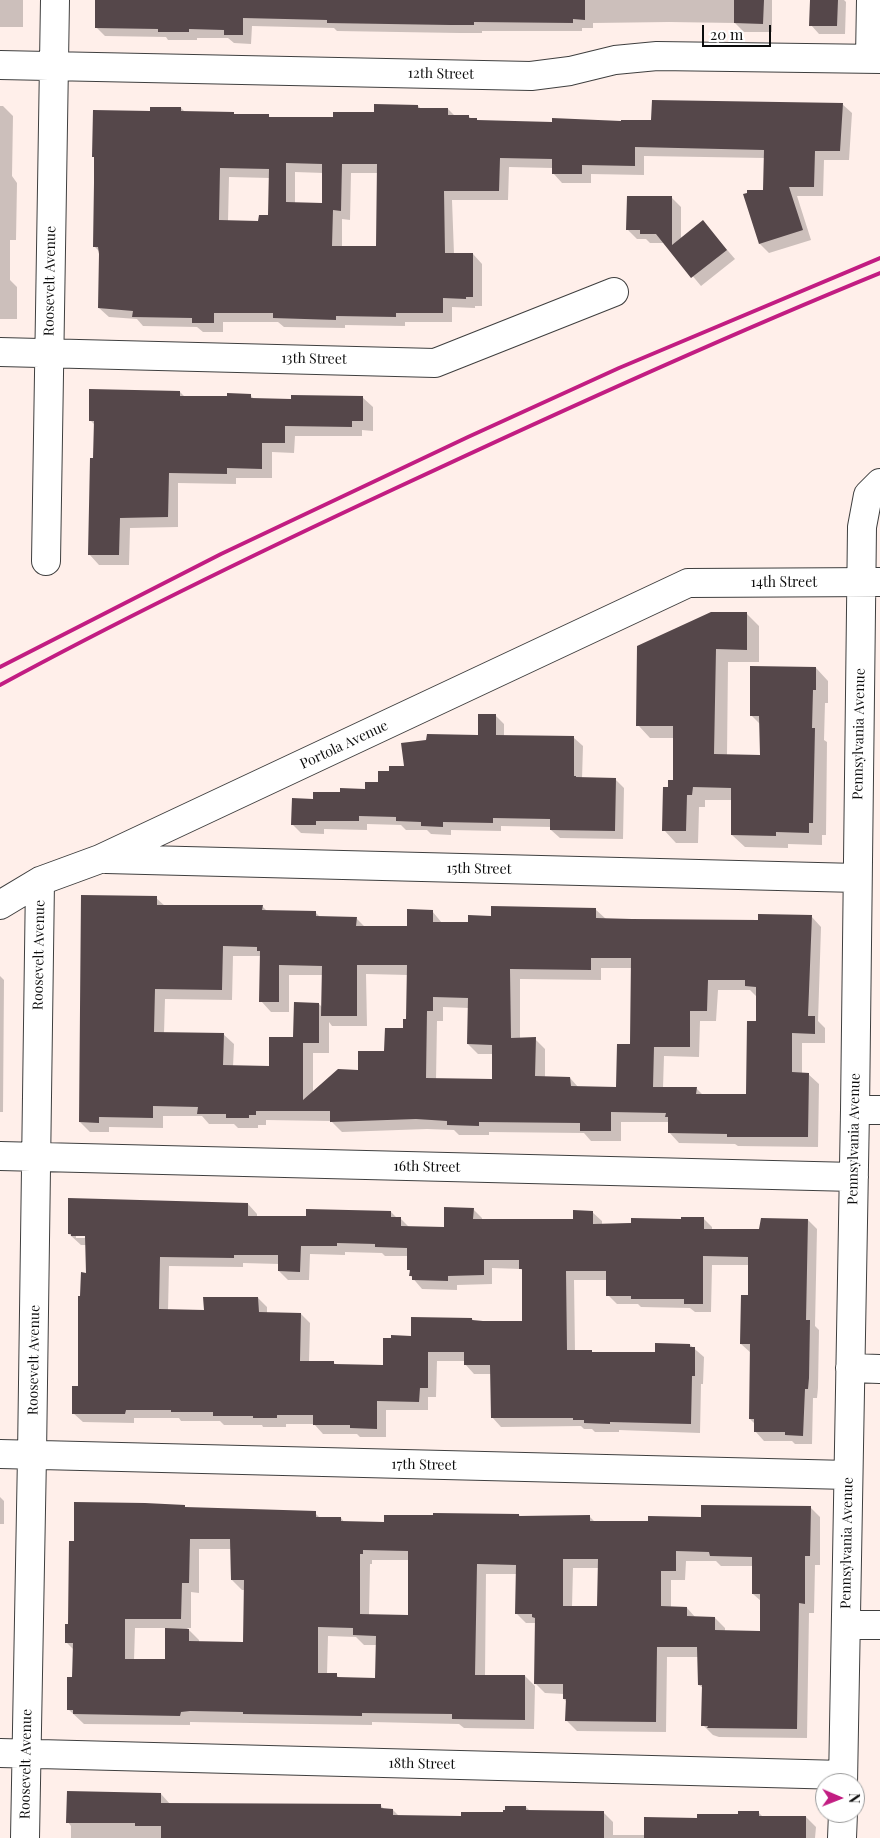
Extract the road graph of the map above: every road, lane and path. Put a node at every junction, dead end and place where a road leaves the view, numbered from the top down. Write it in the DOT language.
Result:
graph roads {
  1 [pos="55,0"];
  2 [pos="871,0"];
  3 [pos="875,59"];
  4 [pos="0,65"];
  5 [pos="54,66"];
  6 [pos="614,292"];
  7 [pos="0,352"];
  8 [pos="48,352"];
  9 [pos="874,489"];
  10 [pos="46,561"];
  11 [pos="871,582"];
  12 [pos="688,583"];
  13 [pos="869,847"];
  14 [pos="100,859"];
  15 [pos="857,878"];
  16 [pos="40,881"];
  17 [pos="0,905"];
  18 [pos="867,1110"];
  19 [pos="0,1156"];
  20 [pos="36,1158"];
  21 [pos="854,1177"];
  22 [pos="850,1368"];
  23 [pos="880,1369"];
  24 [pos="0,1454"];
  25 [pos="32,1455"];
  26 [pos="848,1475"];
  27 [pos="846,1625"];
  28 [pos="880,1625"];
  29 [pos="13,1754"];
  30 [pos="843,1773"];
  31 [pos="815,1778"];
  32 [pos="842,1823"];
  33 [pos="25,1838"];
  34 [pos="842,1838"];
  1 -- 5 [label="street, Roosevelt Avenue"];
  2 -- 3 [label="street"];
  3 -- 5 [label="street, 12th Street"];
  4 -- 5 [label="street, 12th Street"];
  5 -- 8 [label="street, Roosevelt Avenue"];
  6 -- 8 [label="street, 13th Street"];
  7 -- 8 [label="street, 13th Street"];
  8 -- 10 [label="street, Roosevelt Avenue"];
  9 -- 11 [label="street, Pennsylvania Avenue"];
  11 -- 12 [label="street, 14th Street"];
  11 -- 13 [label="street, Pennsylvania Avenue"];
  12 -- 14 [label="street, Portola Avenue"];
  13 -- 15 [label="street, Pennsylvania Avenue"];
  14 -- 15 [label="street, 15th Street"];
  14 -- 16 [label="street, Portola Avenue"];
  15 -- 18 [label="street, Pennsylvania Avenue"];
  16 -- 17 [label="street, Portola Avenue"];
  16 -- 20 [label="street, Roosevelt Avenue"];
  18 -- 21 [label="street, Pennsylvania Avenue"];
  19 -- 20 [label="street, 16th Street"];
  20 -- 21 [label="street, 16th Street"];
  20 -- 25 [label="street, Roosevelt Avenue"];
  21 -- 22 [label="street, Pennsylvania Avenue"];
  22 -- 23 [label="street"];
  22 -- 26 [label="street, Pennsylvania Avenue"];
  24 -- 25 [label="street, 17th Street"];
  25 -- 26 [label="street, 17th Street"];
  25 -- 29 [label="street, Roosevelt Avenue"];
  26 -- 27 [label="street, Pennsylvania Avenue"];
  27 -- 28 [label="street"];
  27 -- 30 [label="street, Pennsylvania Avenue"];
  29 -- 31 [label="street, 18th Street"];
  29 -- 33 [label="street, Roosevelt Avenue"];
  32 -- 34 [label="street"];
}
